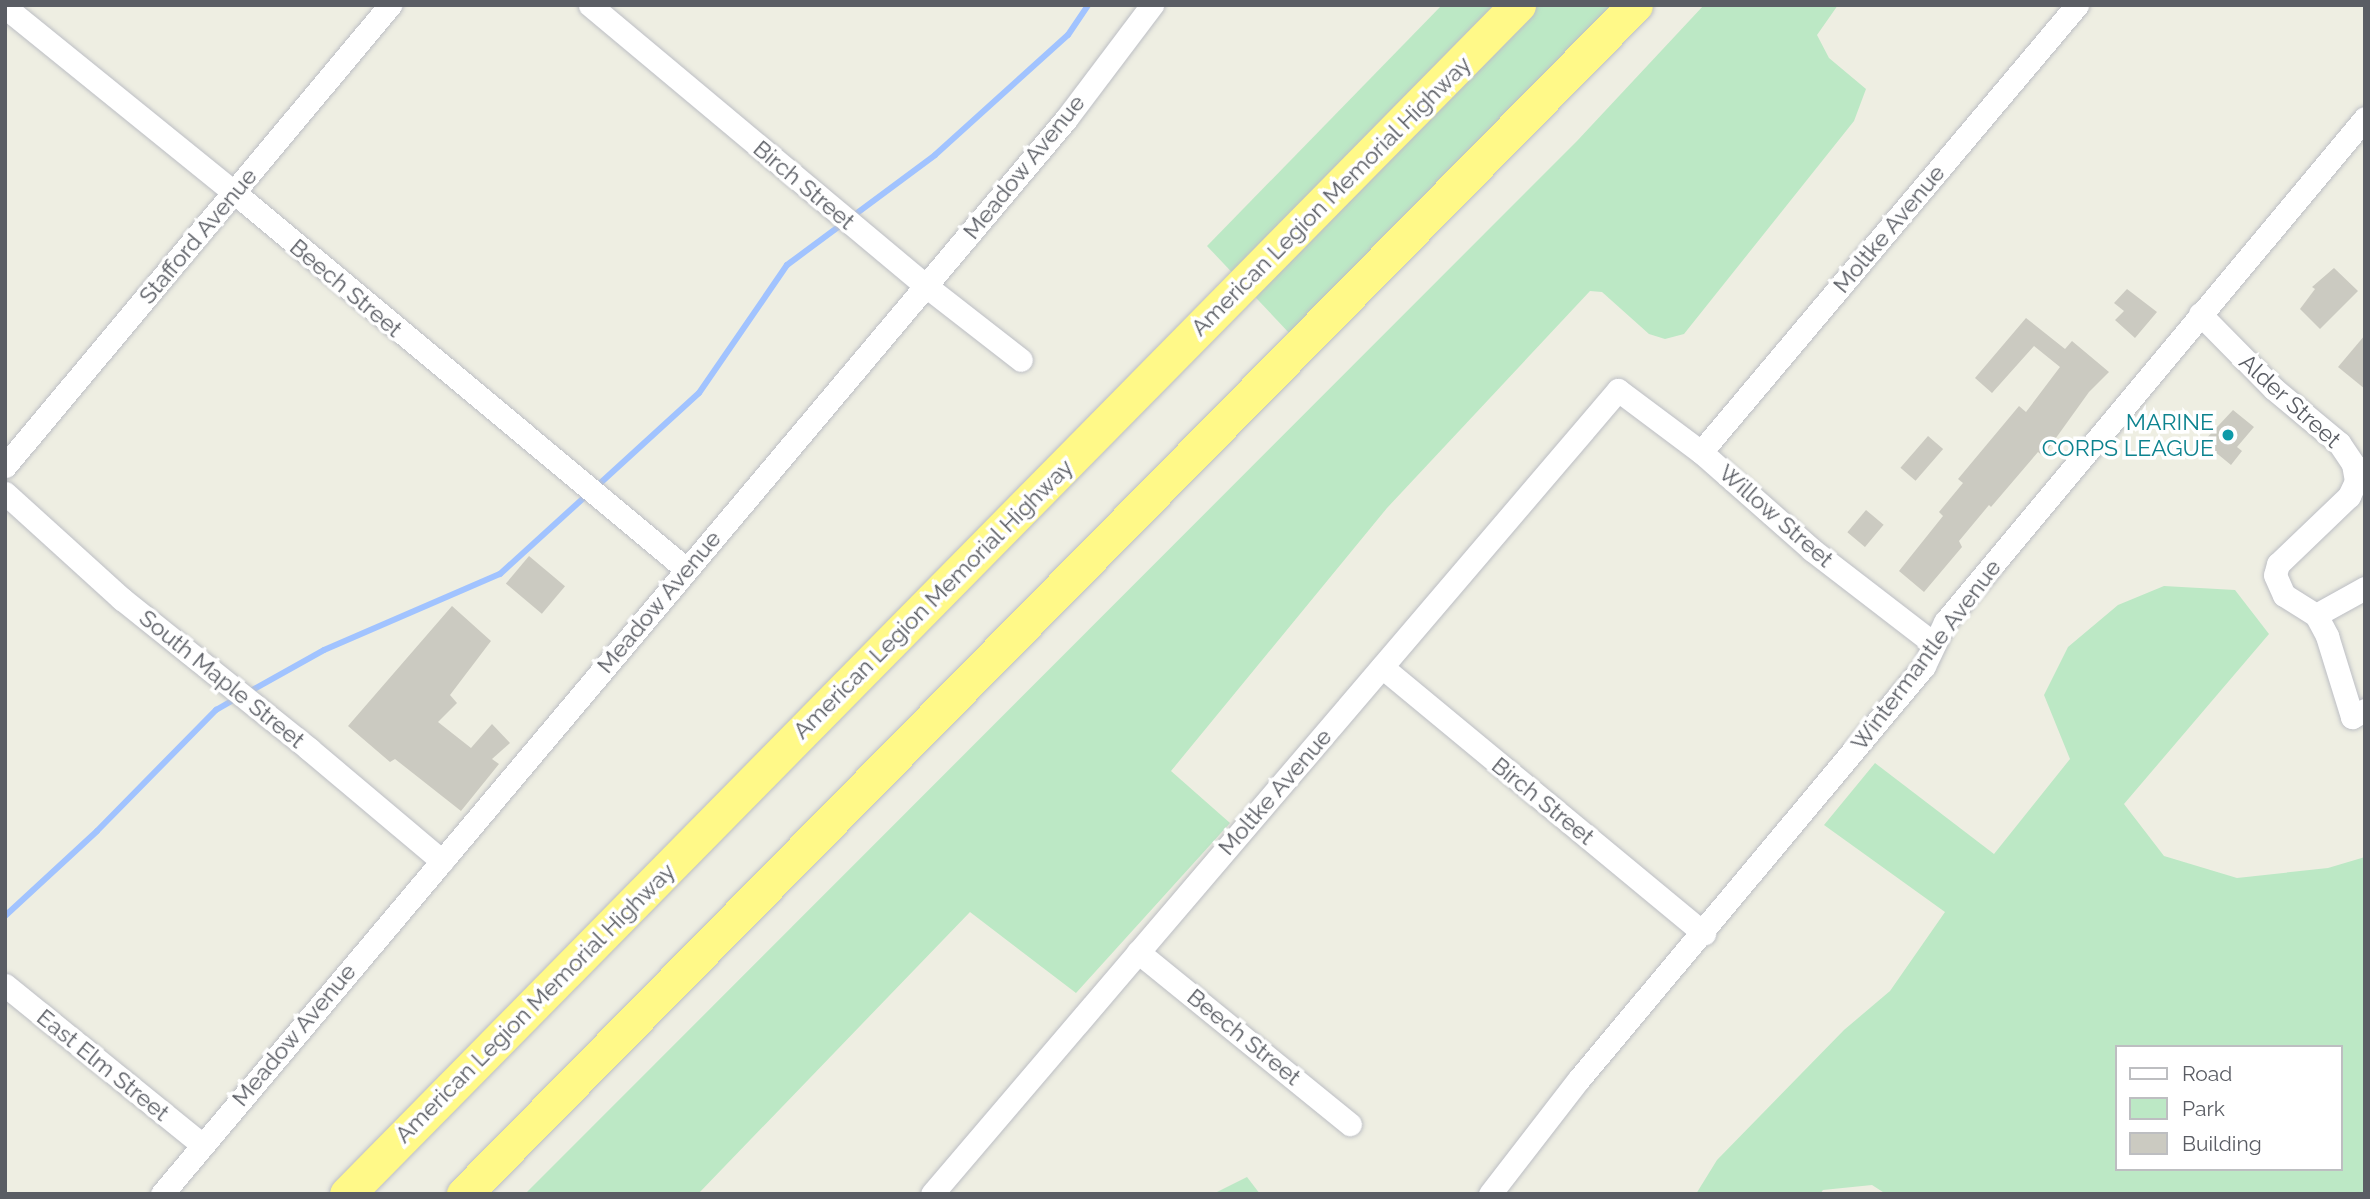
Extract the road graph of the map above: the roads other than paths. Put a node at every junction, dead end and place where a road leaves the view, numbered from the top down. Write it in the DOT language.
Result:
graph roads {
  1 [pos="390,5"];
  2 [pos="590,5"];
  3 [pos="1152,5"];
  4 [pos="1488,5"];
  5 [pos="1518,5"];
  6 [pos="1635,5"];
  7 [pos="2077,5"];
  8 [pos="5,7"];
  9 [pos="2365,118"];
  10 [pos="1366,160"];
  11 [pos="235,192"];
  12 [pos="926,286"];
  13 [pos="2200,314"];
  14 [pos="1021,360"];
  15 [pos="1618,390"];
  16 [pos="1702,452"];
  17 [pos="5,466"];
  18 [pos="5,493"];
  19 [pos="686,569"];
  20 [pos="2365,588"];
  21 [pos="2316,615"];
  22 [pos="1934,644"];
  23 [pos="1382,667"];
  24 [pos="2365,710"];
  25 [pos="442,861"];
  26 [pos="1704,933"];
  27 [pos="1138,952"];
  28 [pos="5,985"];
  29 [pos="1350,1124"];
  30 [pos="201,1144"];
  31 [pos="162,1194"];
  32 [pos="347,1194"];
  33 [pos="464,1194"];
  34 [pos="933,1194"];
  35 [pos="1490,1194"];
  1 -- 11 [label="street, Stafford Avenue"];
  2 -- 12 [label="street, Birch Street"];
  3 -- 12 [label="street, Meadow Avenue"];
  4 -- 10 [label="highway"];
  5 -- 10 [label="highway, American Legion Memorial Highway"];
  6 -- 33 [label="highway"];
  7 -- 16 [label="street, Moltke Avenue"];
  8 -- 11 [label="street, Beech Street"];
  9 -- 13 [label="street, Wintermantle Avenue"];
  10 -- 32 [label="highway, American Legion Memorial Highway"];
  11 -- 17 [label="street, Stafford Avenue"];
  11 -- 19 [label="street, Beech Street"];
  12 -- 14 [label="street, Birch Street"];
  12 -- 19 [label="street, Meadow Avenue"];
  13 -- 21 [label="street, Alder Street"];
  13 -- 22 [label="street, Wintermantle Avenue"];
  15 -- 16 [label="street, Willow Street"];
  15 -- 23 [label="street, Moltke Avenue"];
  16 -- 22 [label="street, Willow Street"];
  18 -- 25 [label="street, South Maple Street"];
  19 -- 25 [label="street, Meadow Avenue"];
  20 -- 21 [label="street"];
  21 -- 24 [label="street"];
  22 -- 26 [label="street, Wintermantle Avenue"];
  23 -- 26 [label="street, Birch Street"];
  23 -- 27 [label="street, Moltke Avenue"];
  25 -- 30 [label="street, Meadow Avenue"];
  26 -- 35 [label="street, Wintermantle Avenue"];
  27 -- 29 [label="street, Beech Street"];
  27 -- 34 [label="street, Moltke Avenue"];
  28 -- 30 [label="street, East Elm Street"];
  30 -- 31 [label="street, Meadow Avenue"];
}
